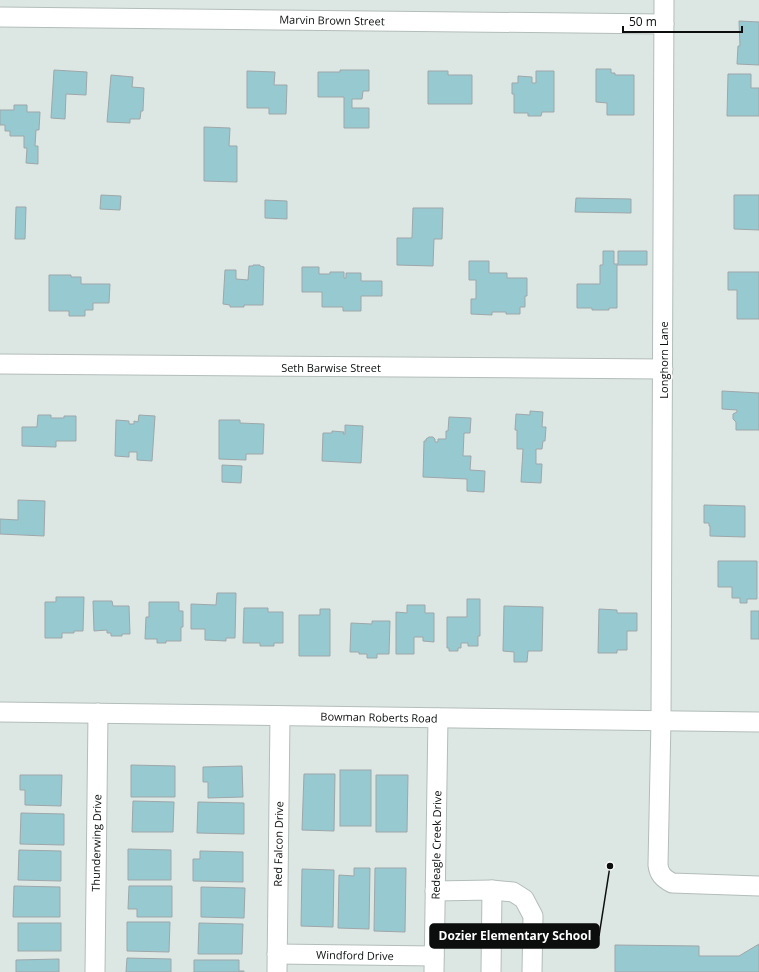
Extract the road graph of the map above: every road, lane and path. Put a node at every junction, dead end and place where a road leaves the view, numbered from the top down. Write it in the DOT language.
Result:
graph roads {
  1 [pos="664,0"];
  2 [pos="0,17"];
  3 [pos="664,24"];
  4 [pos="0,364"];
  5 [pos="663,369"];
  6 [pos="0,712"];
  7 [pos="98,713"];
  8 [pos="280,716"];
  9 [pos="438,718"];
  10 [pos="662,720"];
  11 [pos="759,722"];
  12 [pos="759,886"];
  13 [pos="492,890"];
  14 [pos="435,891"];
  15 [pos="277,963"];
  16 [pos="434,964"];
  17 [pos="95,972"];
  18 [pos="491,972"];
  19 [pos="532,972"];
  1 -- 3 [label="street, Longhorn Lane"];
  2 -- 3 [label="street, Marvin Brown Street"];
  3 -- 5 [label="street, Longhorn Lane"];
  4 -- 5 [label="street, Seth Barwise Street"];
  5 -- 10 [label="street, Longhorn Lane"];
  6 -- 7 [label="street, Bowman Roberts Road"];
  7 -- 8 [label="street, Bowman Roberts Road"];
  7 -- 17 [label="street, Thunderwing Drive"];
  8 -- 9 [label="street, Bowman Roberts Road"];
  8 -- 15 [label="street, Red Falcon Drive"];
  9 -- 10 [label="street, Bowman Roberts Road"];
  9 -- 14 [label="street, Redeagle Creek Drive"];
  10 -- 11 [label="street, Bowman Roberts Road"];
  10 -- 12 [label="street, Longhorn Lane"];
  13 -- 14 [label="street"];
  13 -- 18 [label="street"];
  13 -- 19 [label="street"];
  14 -- 16 [label="street, Redeagle Creek Drive"];
  15 -- 16 [label="street, Windford Drive"];
}
